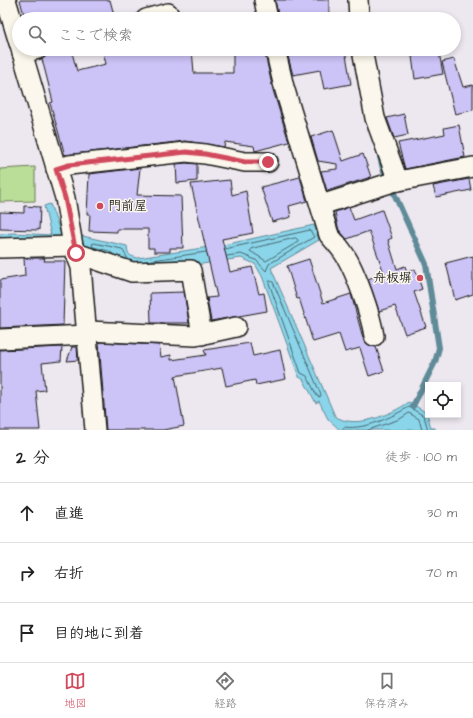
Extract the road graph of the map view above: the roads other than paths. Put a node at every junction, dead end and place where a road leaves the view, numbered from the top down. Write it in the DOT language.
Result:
graph roads {
  1 [pos="6,0"];
  2 [pos="264,0"];
  3 [pos="358,0"];
  4 [pos="267,12"];
  5 [pos="359,12"];
  6 [pos="12,15"];
  7 [pos="27,56"];
  8 [pos="277,56"];
  9 [pos="363,56"];
  10 [pos="268,162"];
  11 [pos="473,168"];
  12 [pos="56,169"];
  13 [pos="398,181"];
  14 [pos="320,205"];
  15 [pos="0,248"];
  16 [pos="74,249"];
  17 [pos="236,327"];
  18 [pos="88,333"];
  19 [pos="202,335"];
  20 [pos="374,336"];
  21 [pos="0,339"];
  22 [pos="95,430"];
  1 -- 6 [label="street"];
  2 -- 4 [label="street"];
  3 -- 5 [label="street"];
  7 -- 12 [label="street"];
  8 -- 14 [label="street"];
  9 -- 13 [label="street"];
  10 -- 12 [label="street"];
  11 -- 13 [label="street"];
  12 -- 16 [label="street"];
  13 -- 14 [label="street"];
  14 -- 20 [label="street"];
  15 -- 16 [label="street"];
  16 -- 18 [label="street"];
  16 -- 19 [label="street"];
  17 -- 19 [label="street"];
  18 -- 19 [label="street"];
  18 -- 21 [label="street"];
  18 -- 22 [label="street"];
}
